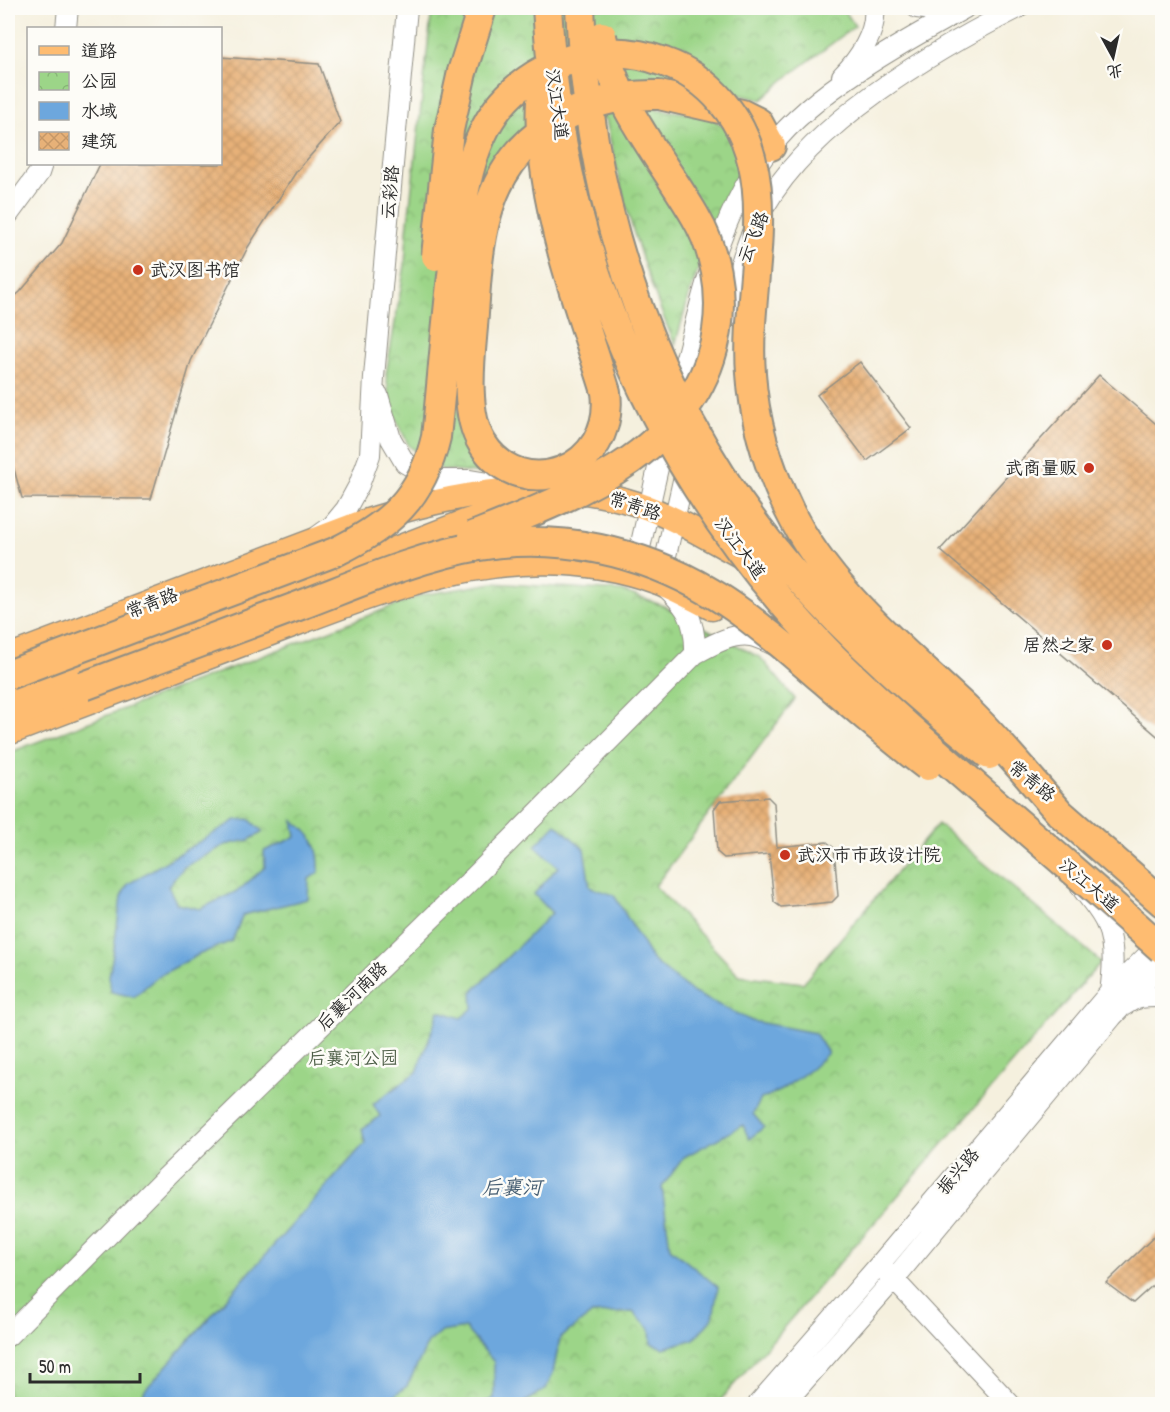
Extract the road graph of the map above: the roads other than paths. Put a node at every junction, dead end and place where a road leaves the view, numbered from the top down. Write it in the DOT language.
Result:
graph roads {
  1 [pos="68,8"];
  2 [pos="407,8"];
  3 [pos="482,8"];
  4 [pos="547,8"];
  5 [pos="580,8"];
  6 [pos="599,8"];
  7 [pos="874,8"];
  8 [pos="917,8"];
  9 [pos="931,8"];
  10 [pos="965,8"];
  11 [pos="1017,8"];
  12 [pos="66,27"];
  13 [pos="823,97"];
  14 [pos="771,146"];
  15 [pos="42,165"];
  16 [pos="8,215"];
  17 [pos="374,377"];
  18 [pos="436,437"];
  19 [pos="518,489"];
  20 [pos="577,490"];
  21 [pos="650,509"];
  22 [pos="674,519"];
  23 [pos="309,543"];
  24 [pos="410,564"];
  25 [pos="634,574"];
  26 [pos="660,582"];
  27 [pos="695,654"];
  28 [pos="8,657"];
  29 [pos="811,665"];
  30 [pos="8,675"];
  31 [pos="8,697"];
  32 [pos="8,716"];
  33 [pos="8,733"];
  34 [pos="1060,813"];
  35 [pos="1026,832"];
  36 [pos="1081,887"];
  37 [pos="1162,894"];
  38 [pos="1162,902"];
  39 [pos="1161,952"];
  40 [pos="1110,992"];
  41 [pos="1162,997"];
  42 [pos="1112,1017"];
  43 [pos="879,1265"];
  44 [pos="894,1279"];
  45 [pos="8,1336"];
  46 [pos="758,1404"];
  47 [pos="784,1404"];
  48 [pos="1010,1404"];
  1 -- 12 [label="street"];
  2 -- 17 [label="street, 云彩路"];
  3 -- 18 [label="highway, bridge"];
  4 -- 14 [label="highway, bridge"];
  4 -- 35 [label="highway, 汉江大道, bridge"];
  5 -- 34 [label="highway, 汉江大道, bridge"];
  6 -- 24 [label="highway, bridge"];
  7 -- 13 [label="street"];
  8 -- 9 [label="street"];
  10 -- 13 [label="street, 云飞路"];
  11 -- 22 [label="street, 云飞路"];
  13 -- 14 [label="street, 云飞路"];
  14 -- 21 [label="street, 云飞路"];
  15 -- 16 [label="street"];
  17 -- 19 [label="street"];
  17 -- 23 [label="street, 云彩路"];
  18 -- 30 [label="highway, bridge"];
  18 -- 34 [label="highway, bridge"];
  19 -- 20 [label="main road, 常青路"];
  19 -- 23 [label="main road, 常青路"];
  20 -- 21 [label="main road, 常青路"];
  20 -- 31 [label="main road"];
  21 -- 22 [label="main road, 常青路"];
  21 -- 25 [label="street, 云飞路"];
  22 -- 26 [label="street, 云飞路"];
  22 -- 37 [label="main road, 常青路"];
  23 -- 28 [label="main road, 常青路"];
  24 -- 32 [label="highway, bridge"];
  24 -- 35 [label="highway, bridge"];
  25 -- 26 [label="main road"];
  25 -- 33 [label="main road"];
  26 -- 27 [label="street"];
  26 -- 29 [label="main road"];
  27 -- 29 [label="street, 后襄河南路"];
  27 -- 45 [label="street, 后襄河南路"];
  29 -- 36 [label="main road"];
  34 -- 38 [label="highway, 汉江大道"];
  35 -- 39 [label="highway, 汉江大道, bridge"];
  36 -- 39 [label="main road"];
  36 -- 40 [label="street"];
  39 -- 40 [label="street, 振兴路"];
  39 -- 42 [label="street, 振兴路"];
  40 -- 43 [label="street, 振兴路"];
  41 -- 42 [label="street, 振兴路"];
  42 -- 44 [label="street, 振兴路"];
  43 -- 44 [label="street"];
  43 -- 46 [label="street, 振兴路"];
  44 -- 47 [label="street, 振兴路"];
  44 -- 48 [label="street"];
}
